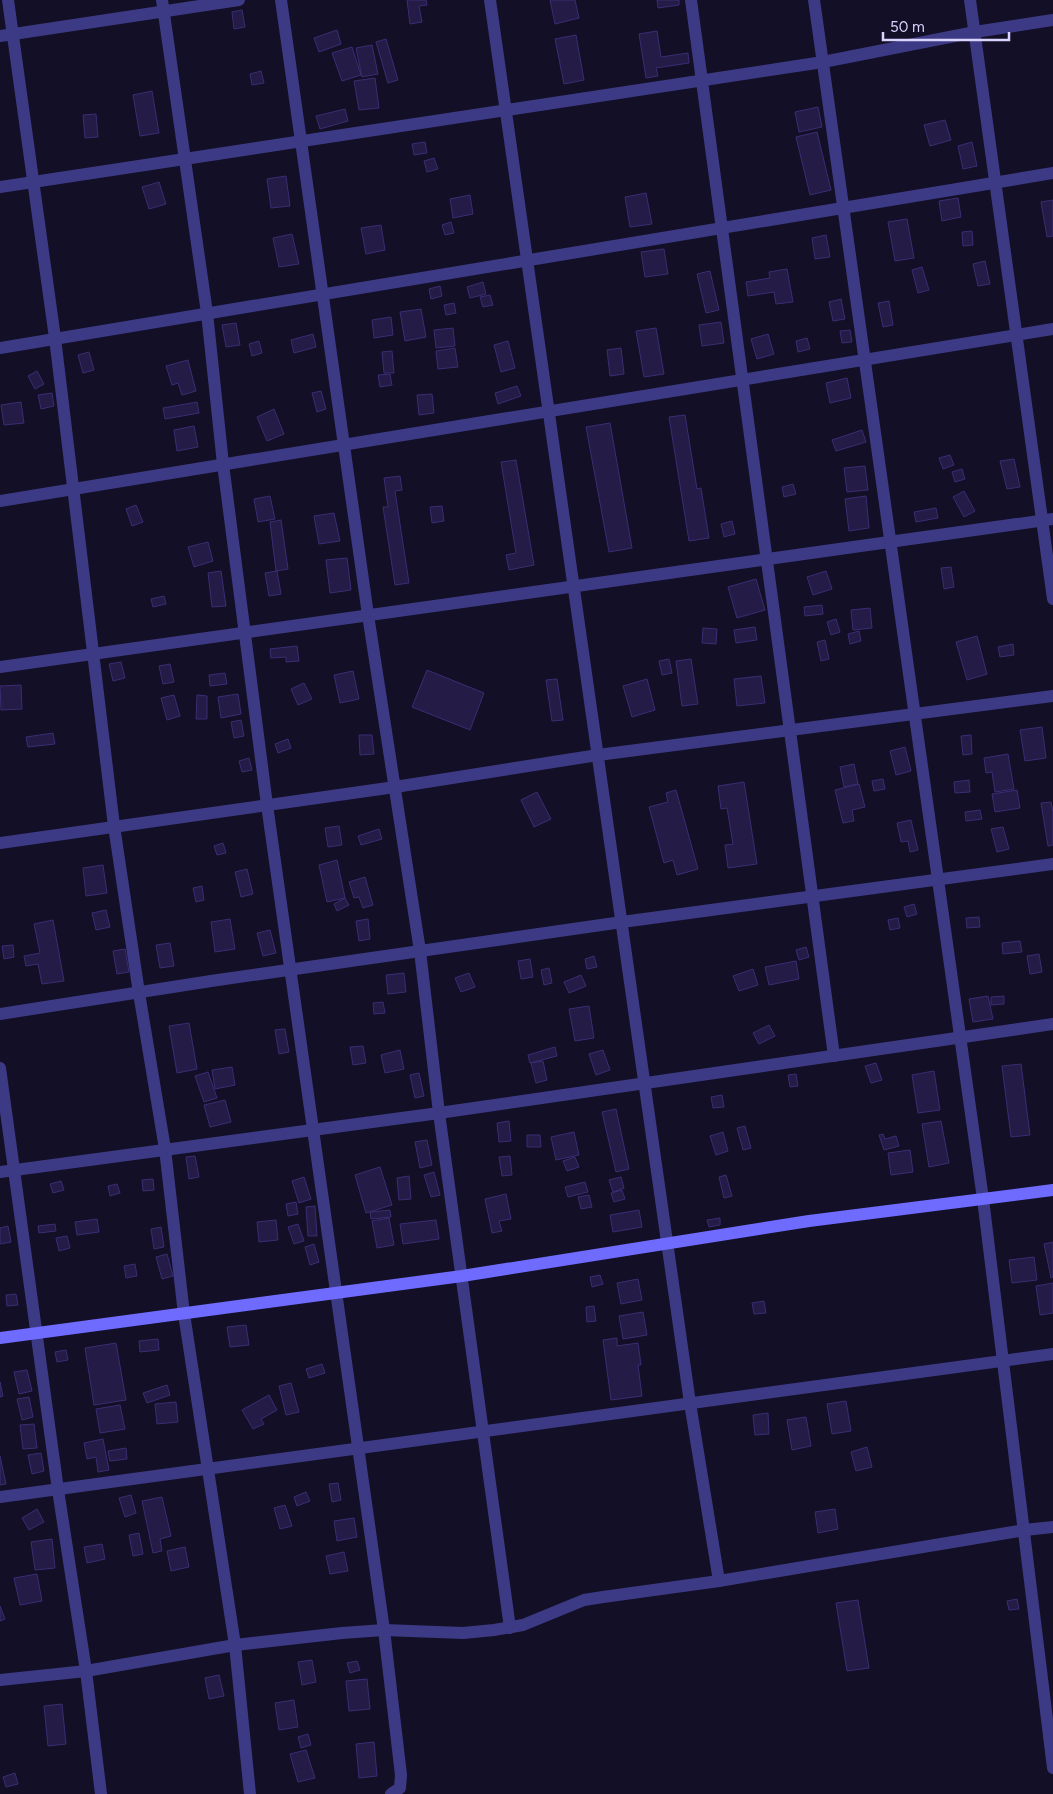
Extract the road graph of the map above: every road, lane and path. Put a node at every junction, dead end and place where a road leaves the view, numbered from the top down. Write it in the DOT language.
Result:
graph roads {
  1 [pos="8,0"];
  2 [pos="239,0"];
  3 [pos="281,0"];
  4 [pos="490,0"];
  5 [pos="691,0"];
  6 [pos="814,0"];
  7 [pos="970,0"];
  8 [pos="163,6"];
  9 [pos="1053,20"];
  10 [pos="975,32"];
  11 [pos="13,34"];
  12 [pos="0,36"];
  13 [pos="823,62"];
  14 [pos="702,80"];
  15 [pos="506,110"];
  16 [pos="300,141"];
  17 [pos="185,159"];
  18 [pos="1053,173"];
  19 [pos="34,182"];
  20 [pos="996,182"];
  21 [pos="0,187"];
  22 [pos="843,208"];
  23 [pos="721,228"];
  24 [pos="527,260"];
  25 [pos="322,294"];
  26 [pos="207,313"];
  27 [pos="1053,329"];
  28 [pos="1017,335"];
  29 [pos="55,338"];
  30 [pos="0,348"];
  31 [pos="864,360"];
  32 [pos="742,380"];
  33 [pos="549,411"];
  34 [pos="345,444"];
  35 [pos="223,464"];
  36 [pos="74,489"];
  37 [pos="0,501"];
  38 [pos="1048,520"];
  39 [pos="890,542"];
  40 [pos="766,559"];
  41 [pos="574,586"];
  42 [pos="1053,599"];
  43 [pos="368,616"];
  44 [pos="245,633"];
  45 [pos="94,654"];
  46 [pos="0,667"];
  47 [pos="1053,696"];
  48 [pos="914,714"];
  49 [pos="790,730"];
  50 [pos="598,755"];
  51 [pos="395,787"];
  52 [pos="267,805"];
  53 [pos="114,826"];
  54 [pos="0,843"];
  55 [pos="1053,864"];
  56 [pos="937,879"];
  57 [pos="812,896"];
  58 [pos="622,922"];
  59 [pos="420,951"];
  60 [pos="289,969"];
  61 [pos="139,992"];
  62 [pos="0,1014"];
  63 [pos="1053,1024"];
  64 [pos="959,1038"];
  65 [pos="834,1056"];
  66 [pos="0,1068"];
  67 [pos="645,1083"];
  68 [pos="438,1113"];
  69 [pos="313,1130"];
  70 [pos="165,1149"];
  71 [pos="14,1170"];
  72 [pos="0,1172"];
  73 [pos="1053,1190"];
  74 [pos="983,1199"];
  75 [pos="668,1242"];
  76 [pos="462,1276"];
  77 [pos="337,1293"];
  78 [pos="184,1314"];
  79 [pos="37,1333"];
  80 [pos="0,1338"];
  81 [pos="1053,1354"];
  82 [pos="1004,1361"];
  83 [pos="690,1403"];
  84 [pos="483,1432"];
  85 [pos="359,1449"];
  86 [pos="207,1469"];
  87 [pos="58,1490"];
  88 [pos="0,1498"];
  89 [pos="1053,1527"];
  90 [pos="1025,1530"];
  91 [pos="719,1581"];
  92 [pos="510,1628"];
  93 [pos="384,1630"];
  94 [pos="235,1645"];
  95 [pos="86,1671"];
  96 [pos="0,1680"];
  97 [pos="1050,1707"];
  98 [pos="1053,1768"];
  99 [pos="101,1794"];
  100 [pos="250,1794"];
  101 [pos="391,1794"];
  1 -- 11 [label="street"];
  2 -- 8 [label="street"];
  3 -- 16 [label="street"];
  4 -- 15 [label="street"];
  5 -- 14 [label="street"];
  6 -- 13 [label="street"];
  7 -- 10 [label="street"];
  8 -- 11 [label="street"];
  8 -- 17 [label="street"];
  9 -- 10 [label="street"];
  10 -- 13 [label="street"];
  10 -- 20 [label="street"];
  11 -- 12 [label="street"];
  11 -- 19 [label="street"];
  13 -- 14 [label="street"];
  13 -- 22 [label="street"];
  14 -- 15 [label="street"];
  14 -- 23 [label="street"];
  15 -- 16 [label="street"];
  15 -- 24 [label="street"];
  16 -- 17 [label="street"];
  16 -- 25 [label="street"];
  17 -- 19 [label="street"];
  17 -- 26 [label="street"];
  18 -- 20 [label="street"];
  19 -- 21 [label="street"];
  19 -- 29 [label="street"];
  20 -- 22 [label="street"];
  20 -- 28 [label="street"];
  22 -- 23 [label="street"];
  22 -- 31 [label="street"];
  23 -- 24 [label="street"];
  23 -- 32 [label="street"];
  24 -- 25 [label="street"];
  24 -- 33 [label="street"];
  25 -- 26 [label="street"];
  25 -- 34 [label="street"];
  26 -- 29 [label="street"];
  26 -- 35 [label="street"];
  27 -- 28 [label="street"];
  28 -- 31 [label="street"];
  28 -- 38 [label="street"];
  29 -- 30 [label="street"];
  29 -- 36 [label="street"];
  31 -- 32 [label="street"];
  31 -- 39 [label="street"];
  32 -- 33 [label="street"];
  32 -- 40 [label="street"];
  33 -- 34 [label="street"];
  33 -- 41 [label="street"];
  34 -- 35 [label="street"];
  34 -- 43 [label="street"];
  35 -- 36 [label="street"];
  35 -- 44 [label="street"];
  36 -- 37 [label="street"];
  36 -- 45 [label="street"];
  38 -- 39 [label="street"];
  38 -- 42 [label="street"];
  39 -- 40 [label="street"];
  39 -- 48 [label="street"];
  40 -- 41 [label="street"];
  40 -- 49 [label="street"];
  41 -- 43 [label="street"];
  41 -- 50 [label="street"];
  43 -- 44 [label="street"];
  43 -- 51 [label="street"];
  44 -- 45 [label="street"];
  44 -- 52 [label="street"];
  45 -- 46 [label="street"];
  45 -- 53 [label="street"];
  47 -- 48 [label="street"];
  48 -- 49 [label="street"];
  48 -- 56 [label="street"];
  49 -- 50 [label="street"];
  49 -- 57 [label="street"];
  50 -- 51 [label="street"];
  50 -- 58 [label="street"];
  51 -- 52 [label="street"];
  51 -- 59 [label="street"];
  52 -- 53 [label="street"];
  52 -- 60 [label="street"];
  53 -- 54 [label="street"];
  53 -- 61 [label="street"];
  55 -- 56 [label="street"];
  56 -- 57 [label="street"];
  56 -- 64 [label="street"];
  57 -- 58 [label="street"];
  57 -- 65 [label="street"];
  58 -- 59 [label="street"];
  58 -- 67 [label="street"];
  59 -- 60 [label="street"];
  59 -- 68 [label="street"];
  60 -- 61 [label="street"];
  60 -- 69 [label="street"];
  61 -- 62 [label="street"];
  61 -- 70 [label="street"];
  63 -- 64 [label="street"];
  64 -- 65 [label="street"];
  64 -- 74 [label="street"];
  65 -- 67 [label="street"];
  66 -- 71 [label="street"];
  67 -- 68 [label="street"];
  67 -- 75 [label="street"];
  68 -- 69 [label="street"];
  68 -- 76 [label="street"];
  69 -- 70 [label="street"];
  69 -- 77 [label="street"];
  70 -- 71 [label="street"];
  70 -- 78 [label="street"];
  71 -- 72 [label="street"];
  71 -- 79 [label="street"];
  73 -- 74 [label="main road"];
  74 -- 75 [label="main road"];
  74 -- 82 [label="street"];
  75 -- 76 [label="main road"];
  75 -- 83 [label="street"];
  76 -- 77 [label="main road"];
  76 -- 84 [label="street"];
  77 -- 78 [label="main road"];
  77 -- 85 [label="street"];
  78 -- 79 [label="main road"];
  78 -- 86 [label="street"];
  79 -- 80 [label="main road"];
  79 -- 87 [label="street"];
  81 -- 82 [label="street"];
  82 -- 83 [label="street"];
  82 -- 90 [label="street"];
  83 -- 84 [label="street"];
  83 -- 91 [label="street"];
  84 -- 85 [label="street"];
  84 -- 92 [label="street"];
  85 -- 86 [label="street"];
  85 -- 93 [label="street"];
  86 -- 87 [label="street"];
  86 -- 94 [label="street"];
  87 -- 88 [label="street"];
  87 -- 95 [label="street"];
  89 -- 90 [label="street"];
  90 -- 91 [label="street"];
  90 -- 97 [label="street"];
  91 -- 92 [label="street"];
  92 -- 93 [label="street"];
  93 -- 94 [label="street"];
  93 -- 101 [label="street"];
  94 -- 95 [label="street"];
  94 -- 100 [label="street"];
  95 -- 96 [label="street"];
  95 -- 99 [label="street"];
  97 -- 98 [label="street"];
}
